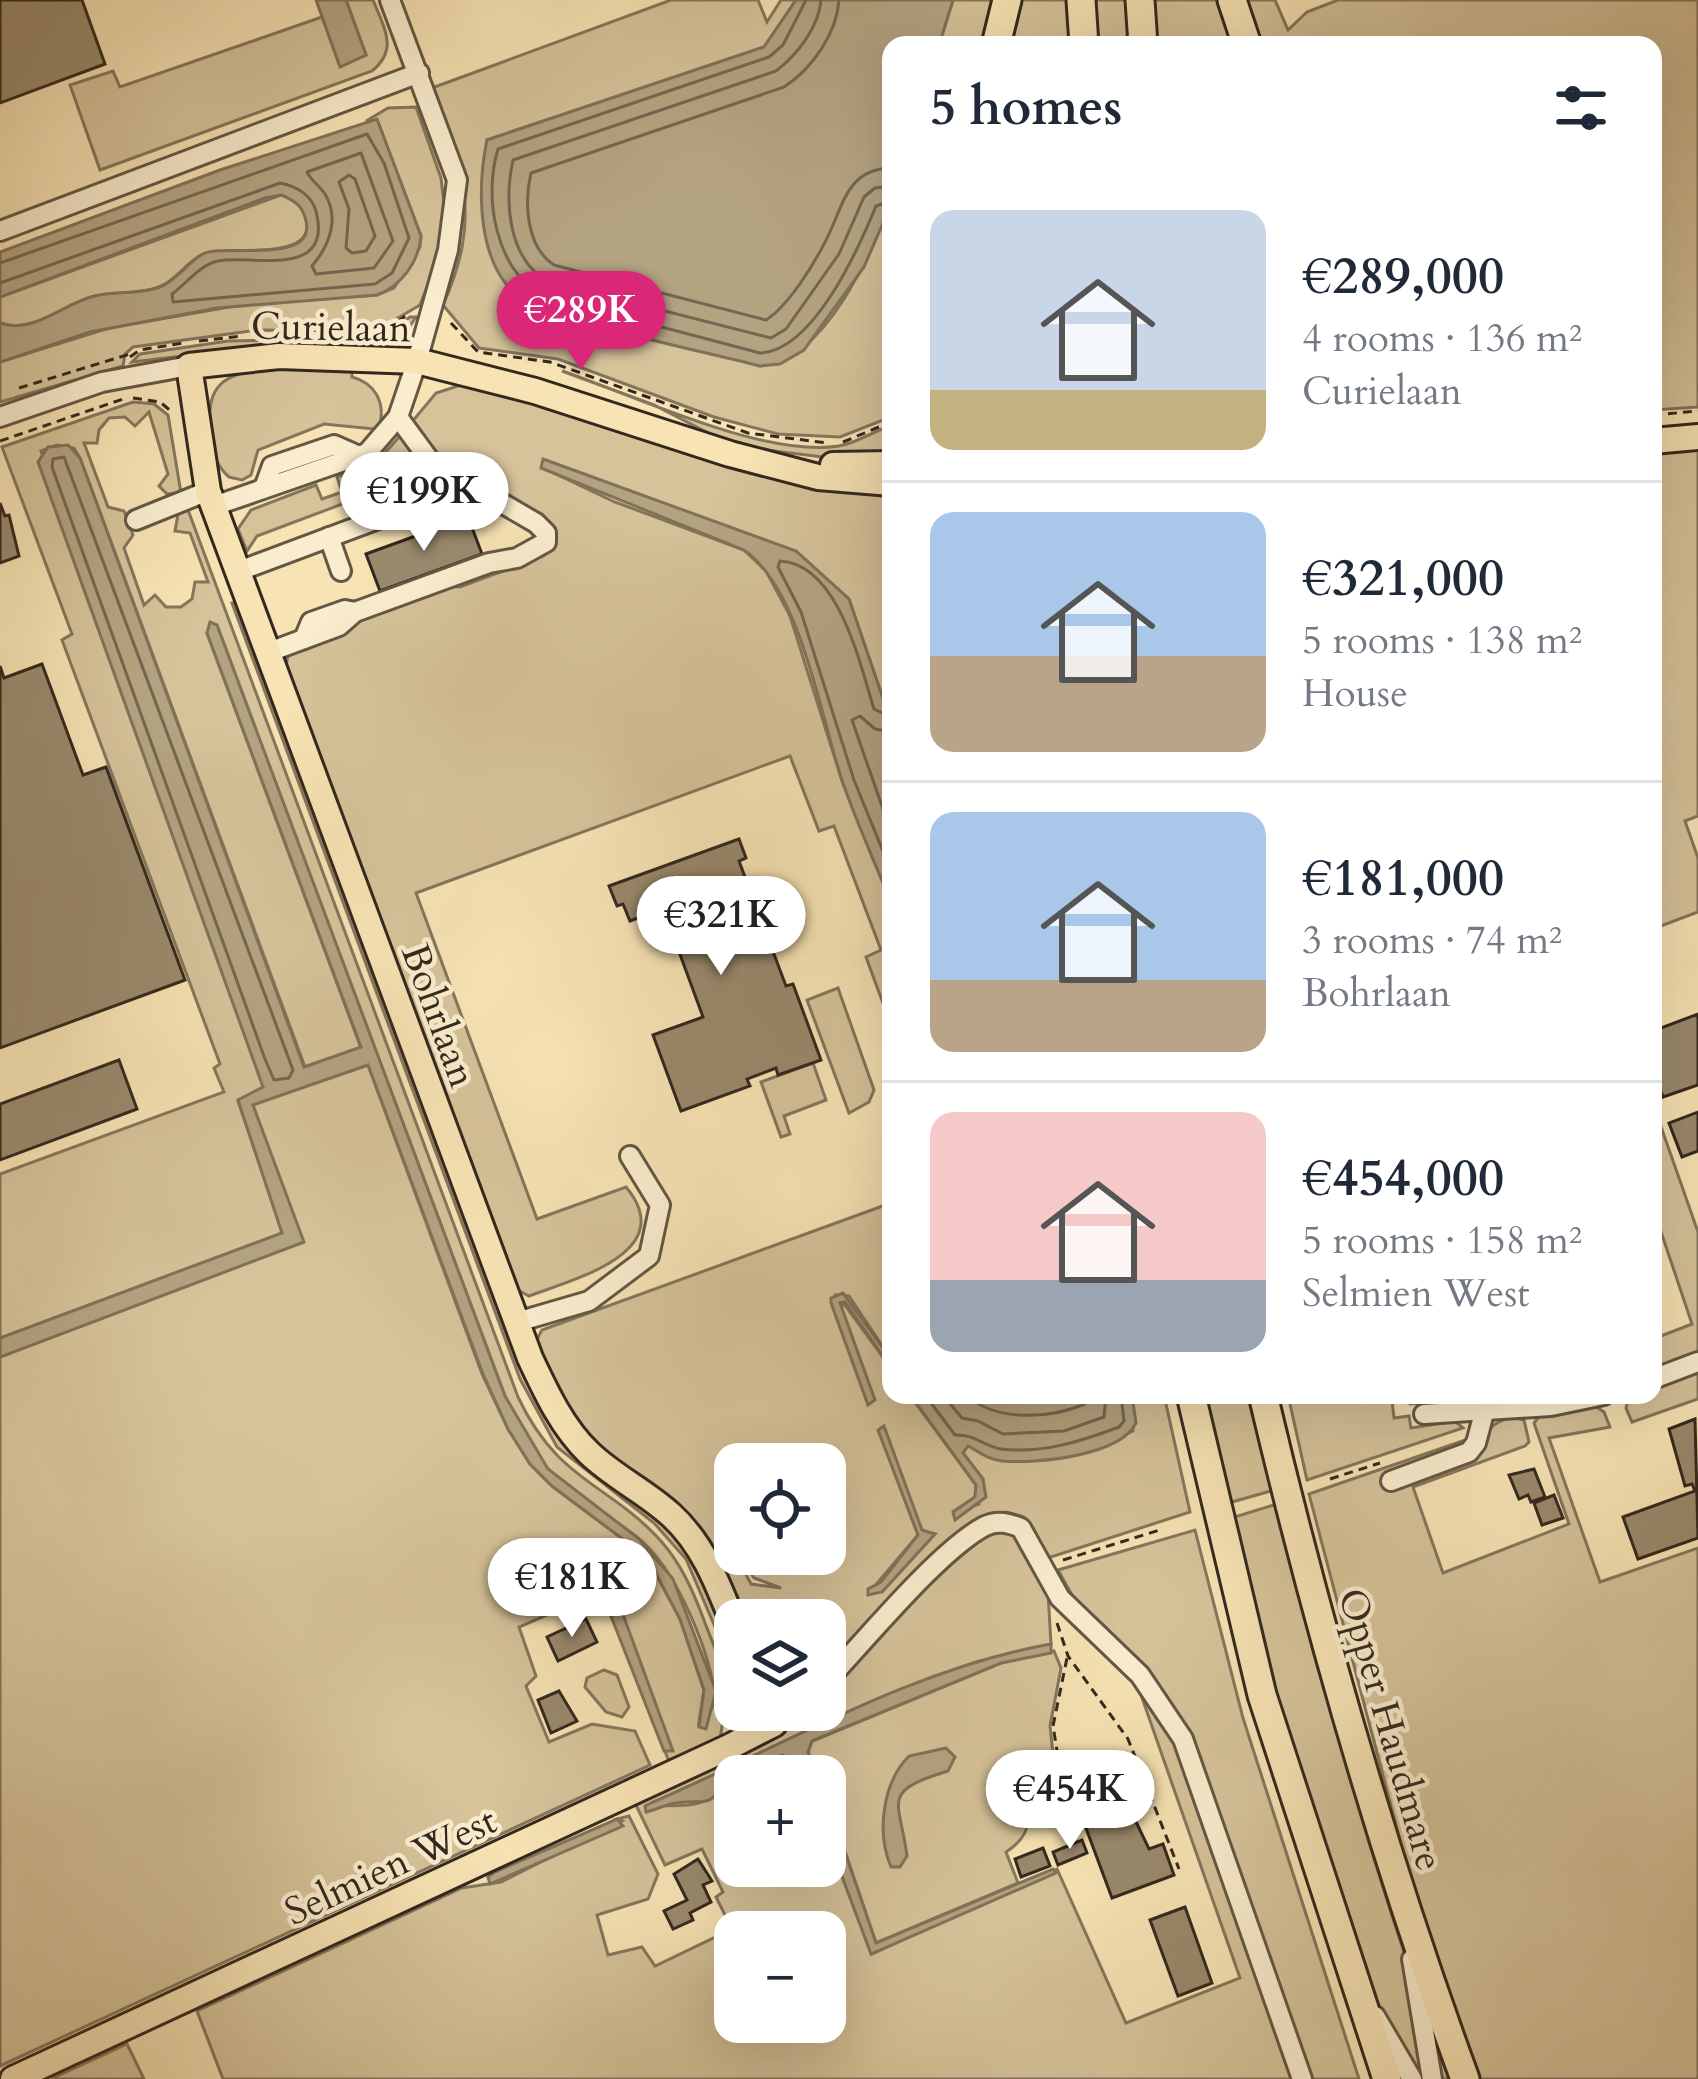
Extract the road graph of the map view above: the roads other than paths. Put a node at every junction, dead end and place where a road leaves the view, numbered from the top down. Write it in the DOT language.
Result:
graph roads {
  1 [pos="390,0"];
  2 [pos="1007,0"];
  3 [pos="1081,0"];
  4 [pos="1140,0"];
  5 [pos="1232,0"];
  6 [pos="998,36"];
  7 [pos="1083,36"];
  8 [pos="1142,36"];
  9 [pos="1244,36"];
  10 [pos="418,73"];
  11 [pos="0,230"];
  12 [pos="417,361"];
  13 [pos="189,366"];
  14 [pos="0,417"];
  15 [pos="398,417"];
  16 [pos="1698,437"];
  17 [pos="1662,440"];
  18 [pos="882,464"];
  19 [pos="797,468"];
  20 [pos="882,482"];
  21 [pos="469,485"];
  22 [pos="212,498"];
  23 [pos="136,520"];
  24 [pos="329,537"];
  25 [pos="239,571"];
  26 [pos="341,571"];
  27 [pos="268,652"];
  28 [pos="631,1156"];
  29 [pos="517,1322"];
  30 [pos="1698,1362"];
  31 [pos="1662,1376"];
  32 [pos="1188,1404"];
  33 [pos="1265,1404"];
  34 [pos="1274,1404"];
  35 [pos="1522,1404"];
  36 [pos="1485,1409"];
  37 [pos="1424,1414"];
  38 [pos="1277,1454"];
  39 [pos="1391,1481"];
  40 [pos="724,1599"];
  41 [pos="846,1661"];
  42 [pos="745,1731"];
  43 [pos="1406,1916"];
  44 [pos="1352,1977"];
  45 [pos="13,2079"];
  46 [pos="1303,2079"];
  47 [pos="1387,2079"];
  48 [pos="1412,2079"];
  49 [pos="1432,2079"];
  50 [pos="1465,2079"];
  1 -- 10 [label="street"];
  2 -- 6 [label="highway"];
  3 -- 7 [label="highway"];
  4 -- 8 [label="highway"];
  5 -- 9 [label="highway"];
  10 -- 11 [label="street"];
  10 -- 12 [label="street"];
  12 -- 13 [label="main road, Curielaan"];
  12 -- 15 [label="street"];
  12 -- 19 [label="main road, Curielaan"];
  13 -- 14 [label="street, Curielaan"];
  13 -- 22 [label="main road, Bohrlaan"];
  15 -- 21 [label="street"];
  15 -- 22 [label="street"];
  16 -- 17 [label="main road"];
  18 -- 19 [label="main road, Curielaan"];
  19 -- 20 [label="main road, Curielaan"];
  21 -- 24 [label="street"];
  21 -- 27 [label="street"];
  22 -- 23 [label="street"];
  22 -- 25 [label="main road, Bohrlaan"];
  24 -- 25 [label="street"];
  24 -- 26 [label="street"];
  25 -- 27 [label="main road, Bohrlaan"];
  27 -- 29 [label="main road, Bohrlaan"];
  28 -- 29 [label="street"];
  29 -- 40 [label="main road, Bohrlaan"];
  30 -- 31 [label="street"];
  32 -- 44 [label="highway"];
  33 -- 38 [label="highway, Opper Haudmare"];
  34 -- 38 [label="highway"];
  35 -- 36 [label="street"];
  36 -- 37 [label="street"];
  36 -- 39 [label="street"];
  38 -- 43 [label="highway, Opper Haudmare"];
  41 -- 46 [label="street"];
  42 -- 45 [label="main road, Selmien West"];
  43 -- 49 [label="street"];
  43 -- 50 [label="highway, Opper Haudmare"];
  44 -- 47 [label="highway"];
  44 -- 48 [label="street"];
}
